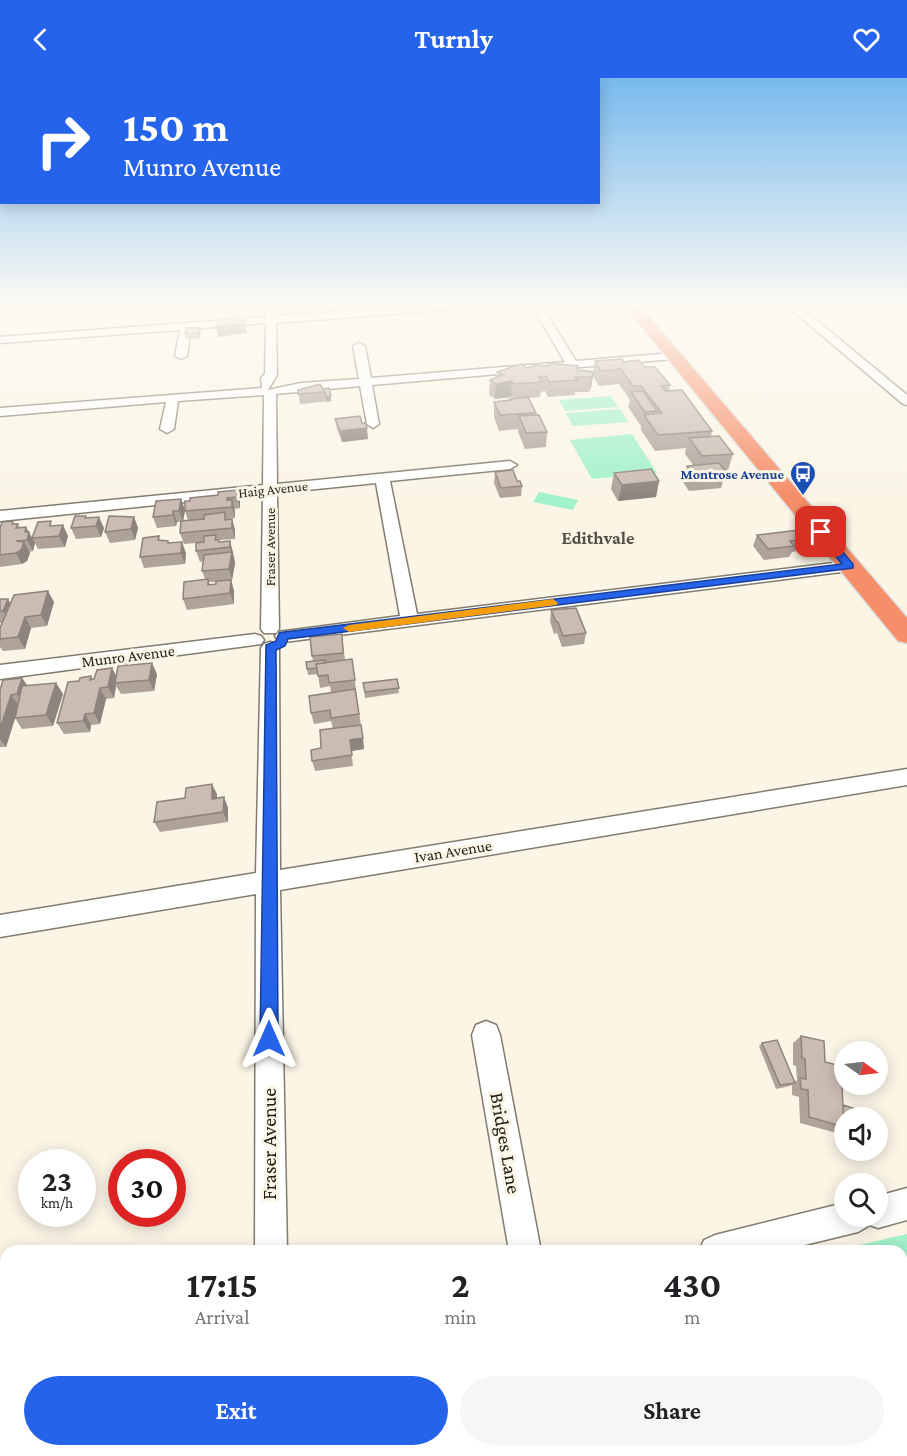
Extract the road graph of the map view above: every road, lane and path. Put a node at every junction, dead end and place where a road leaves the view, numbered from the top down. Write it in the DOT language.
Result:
graph roads {
  1 [pos="271,369"];
  2 [pos="363,369"];
  3 [pos="507,369"];
  4 [pos="684,369"];
  5 [pos="869,369"];
  6 [pos="365,381"];
  7 [pos="271,387"];
  8 [pos="173,397"];
  9 [pos="907,401"];
  10 [pos="0,412"];
  11 [pos="373,423"];
  12 [pos="168,429"];
  13 [pos="510,465"];
  14 [pos="382,478"];
  15 [pos="270,489"];
  16 [pos="0,516"];
  17 [pos="849,566"];
  18 [pos="410,621"];
  19 [pos="907,635"];
  20 [pos="270,638"];
  21 [pos="0,672"];
  22 [pos="907,777"];
  23 [pos="268,882"];
  24 [pos="0,926"];
  25 [pos="486,1035"];
  26 [pos="907,1204"];
  27 [pos="888,1209"];
  28 [pos="834,1222"];
  29 [pos="269,1245"];
  30 [pos="524,1245"];
  31 [pos="740,1245"];
  1 -- 7 [label="street, Fraser Avenue"];
  2 -- 6 [label="street"];
  3 -- 6 [label="street"];
  4 -- 17 [label="highway"];
  5 -- 9 [label="street"];
  6 -- 7 [label="street"];
  6 -- 11 [label="street"];
  7 -- 8 [label="street"];
  7 -- 15 [label="street, Fraser Avenue"];
  8 -- 10 [label="street"];
  8 -- 12 [label="street"];
  13 -- 14 [label="street, Haig Avenue"];
  14 -- 15 [label="street, Haig Avenue"];
  14 -- 18 [label="street"];
  15 -- 16 [label="street, Haig Avenue"];
  15 -- 20 [label="street, Fraser Avenue"];
  17 -- 18 [label="street, Munro Avenue"];
  17 -- 19 [label="highway"];
  18 -- 20 [label="street, Munro Avenue"];
  20 -- 21 [label="street, Munro Avenue"];
  20 -- 23 [label="street, Fraser Avenue"];
  22 -- 23 [label="street, Ivan Avenue"];
  23 -- 24 [label="street, Ivan Avenue"];
  23 -- 29 [label="street, Fraser Avenue"];
  25 -- 30 [label="street, Bridges Lane"];
  26 -- 27 [label="street"];
  28 -- 31 [label="street"];
}
